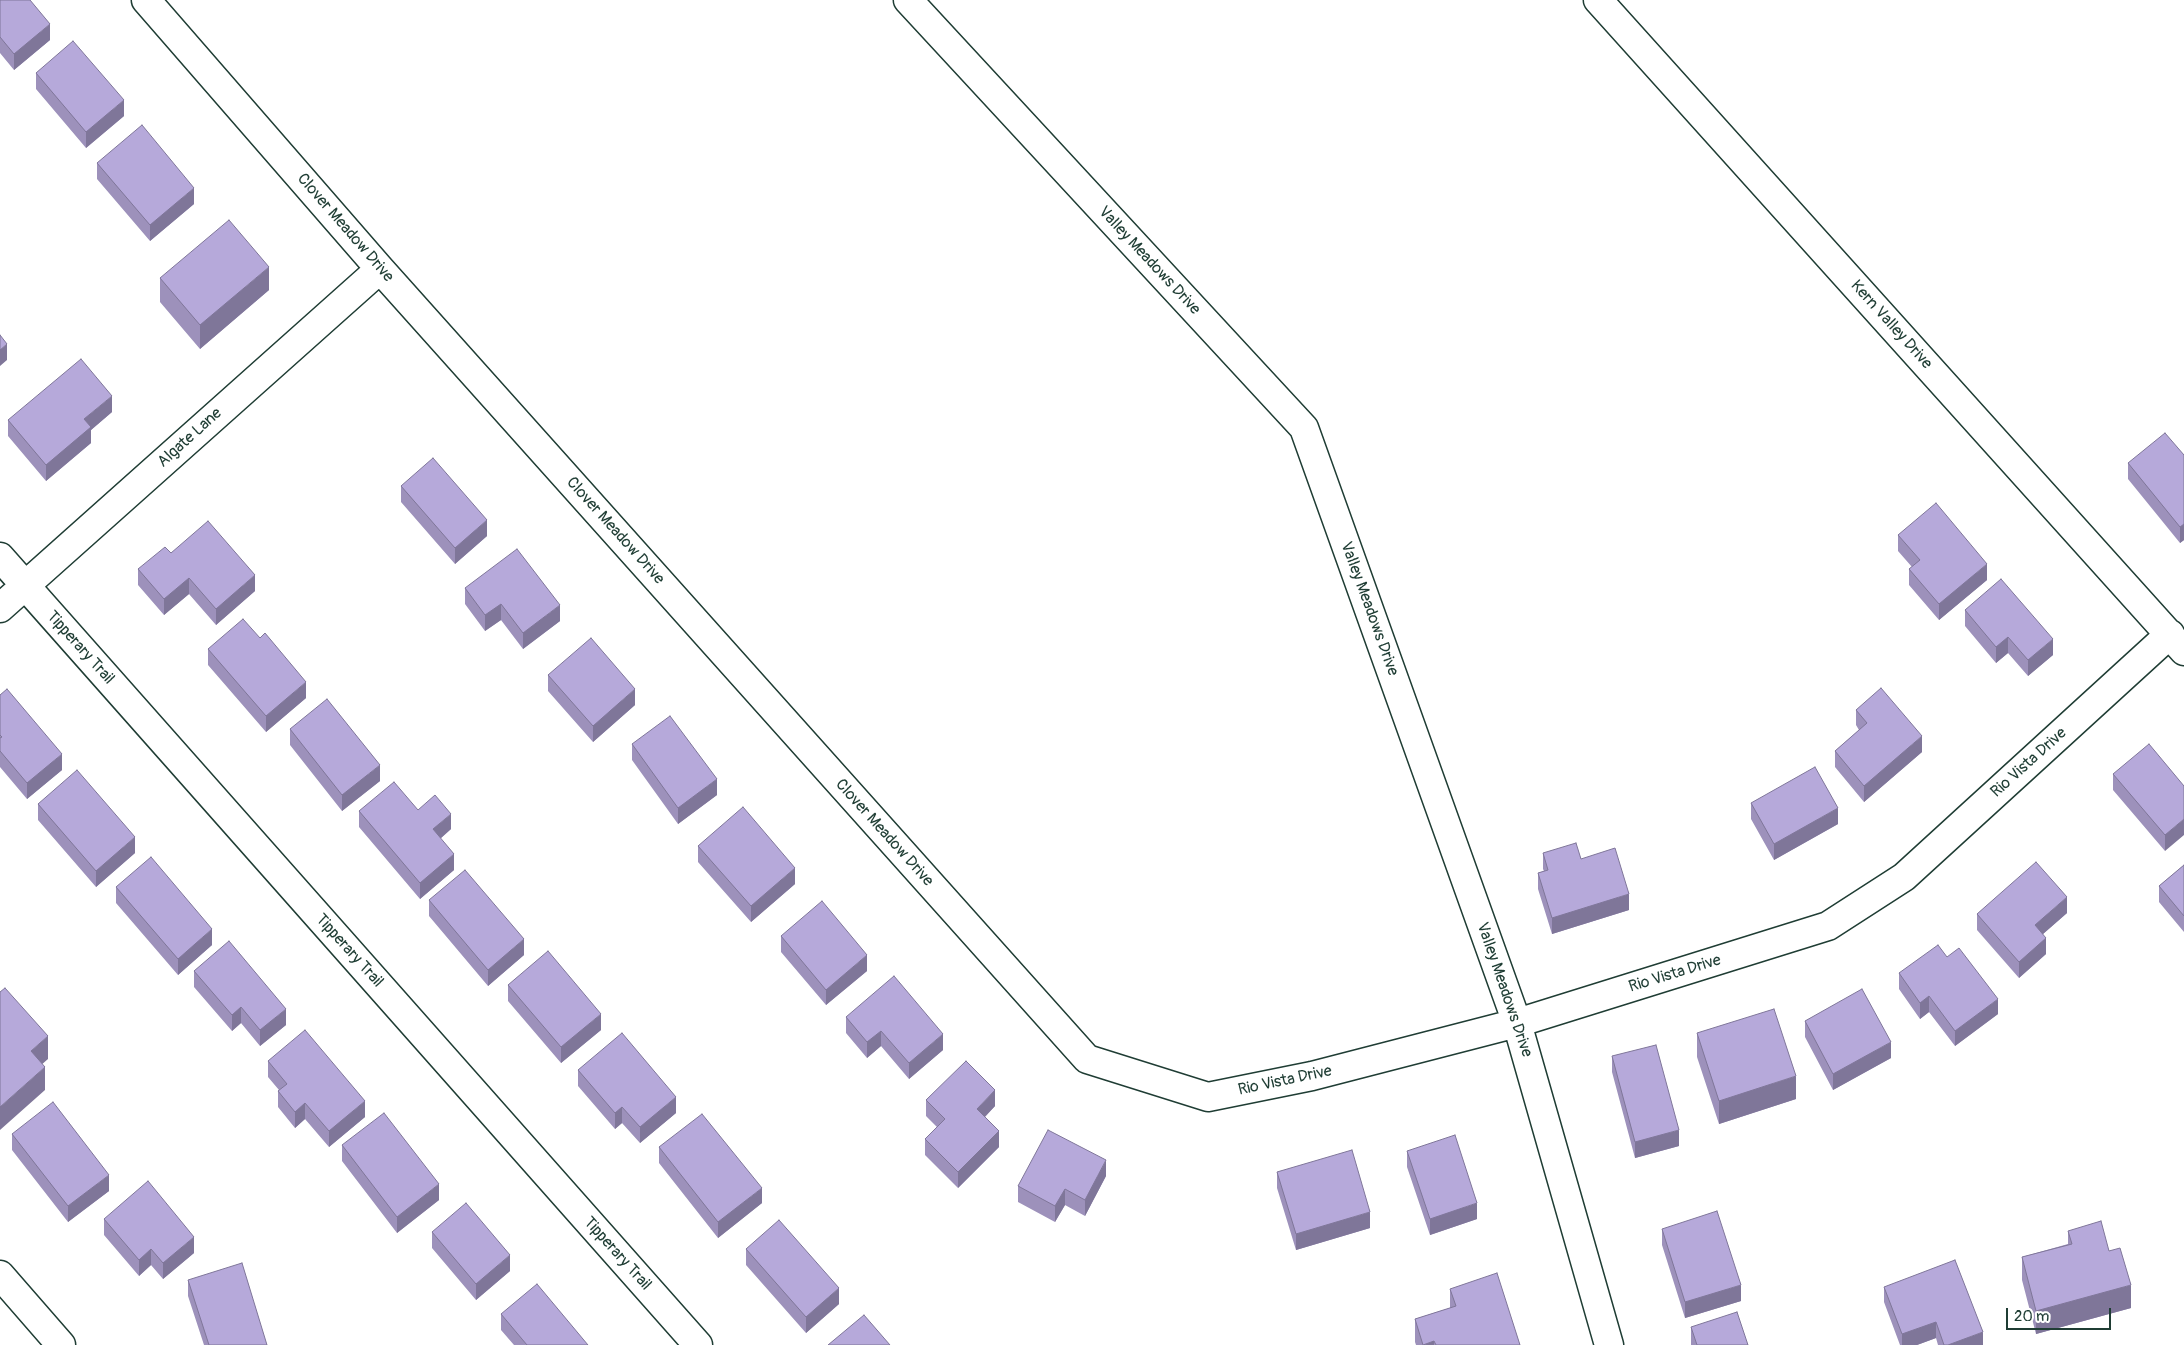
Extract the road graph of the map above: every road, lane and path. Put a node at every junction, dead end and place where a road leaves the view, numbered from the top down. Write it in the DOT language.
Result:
graph roads {
  1 [pos="146,0"];
  2 [pos="908,0"];
  3 [pos="1598,0"];
  4 [pos="380,268"];
  5 [pos="0,557"];
  6 [pos="25,586"];
  7 [pos="0,608"];
  8 [pos="2177,642"];
  9 [pos="1517,1023"];
  10 [pos="1087,1059"];
  11 [pos="0,1274"];
  12 [pos="61,1345"];
  13 [pos="698,1345"];
  14 [pos="1609,1345"];
  1 -- 4 [label="street, Clover Meadow Drive"];
  2 -- 9 [label="street, Valley Meadows Drive"];
  3 -- 8 [label="street, Kern Valley Drive"];
  4 -- 6 [label="street, Algate Lane"];
  4 -- 10 [label="street, Clover Meadow Drive"];
  5 -- 6 [label="street, Tipperary Trail"];
  6 -- 7 [label="street, Algate Lane"];
  6 -- 13 [label="street, Tipperary Trail"];
  8 -- 9 [label="street, Rio Vista Drive"];
  9 -- 10 [label="street, Rio Vista Drive"];
  9 -- 14 [label="street, Valley Meadows Drive"];
  11 -- 12 [label="street"];
}
